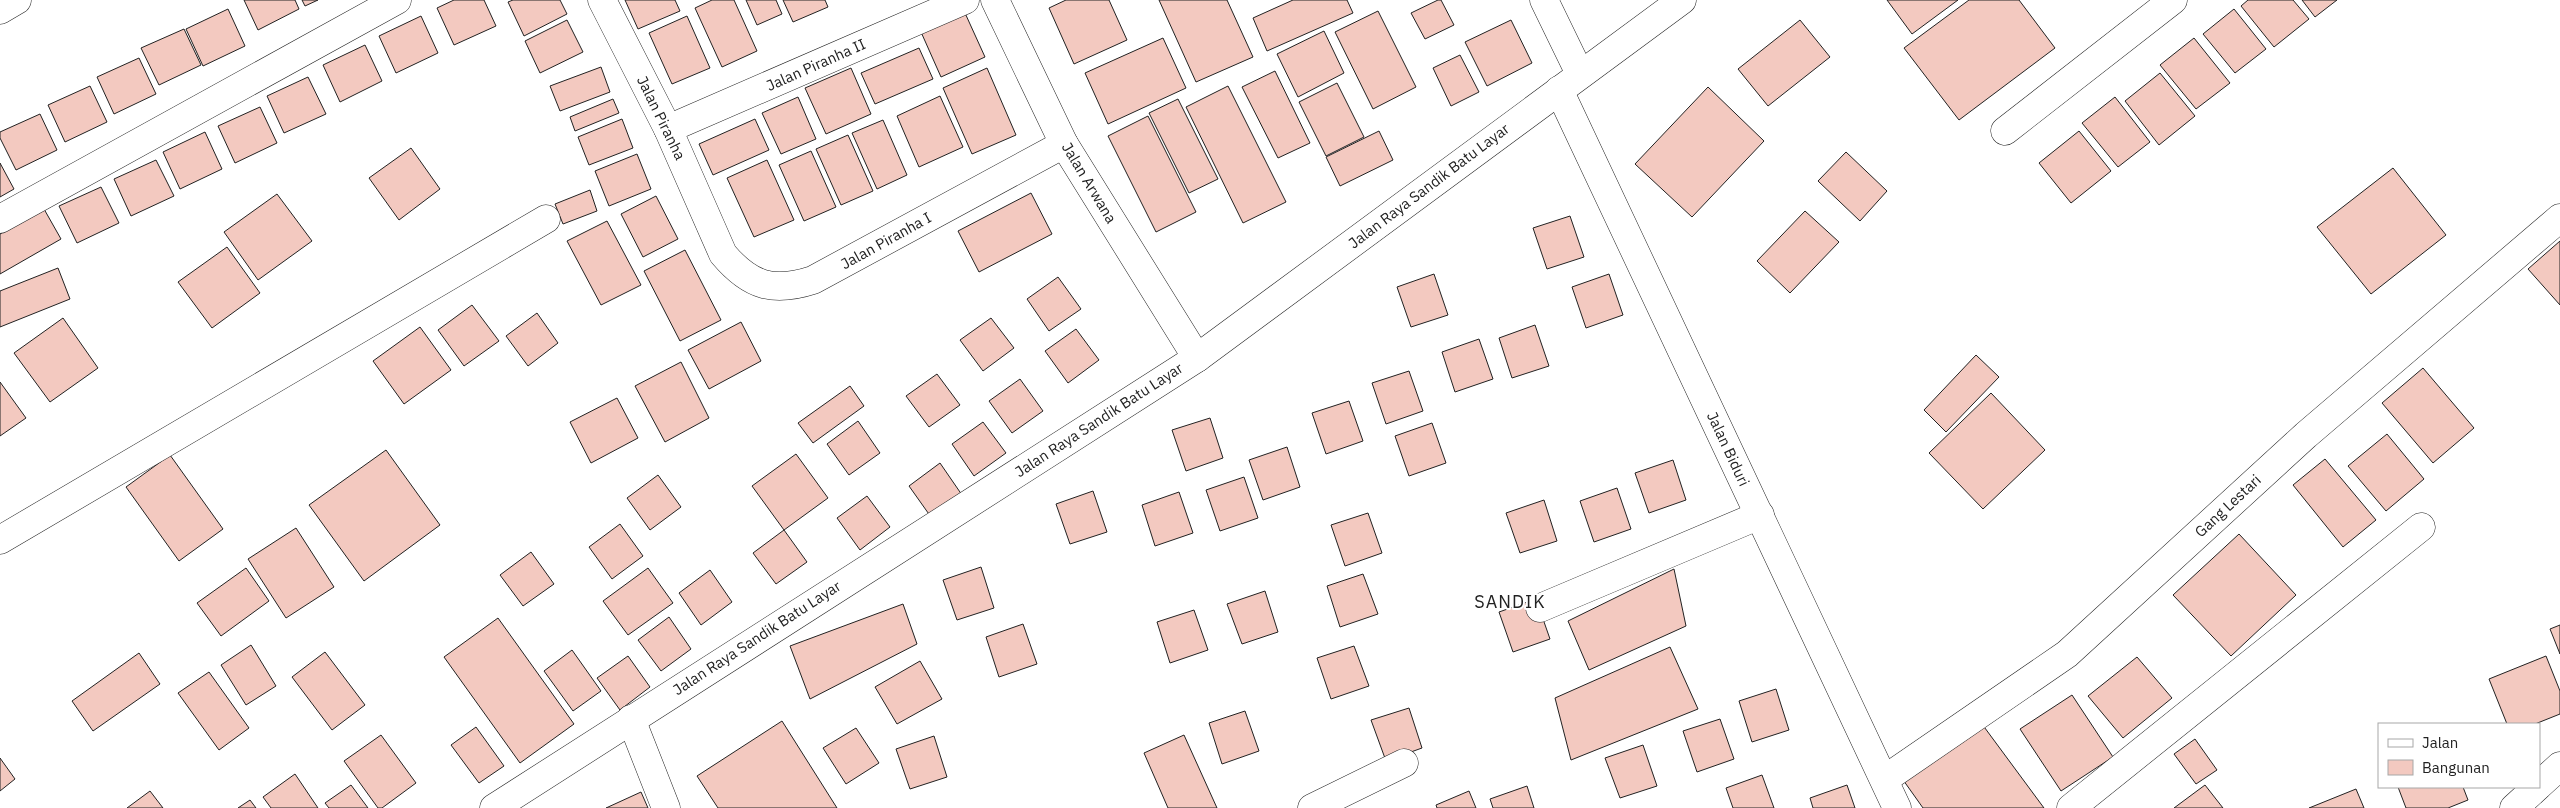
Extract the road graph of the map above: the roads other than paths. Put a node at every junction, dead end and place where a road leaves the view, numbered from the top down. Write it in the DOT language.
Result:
graph roads {
  1 [pos="17,0"];
  2 [pos="397,0"];
  3 [pos="602,0"];
  4 [pos="965,0"];
  5 [pos="995,0"];
  6 [pos="1544,0"];
  7 [pos="1682,0"];
  8 [pos="2173,0"];
  9 [pos="0,10"];
  10 [pos="1569,82"];
  11 [pos="668,129"];
  12 [pos="2005,131"];
  13 [pos="1064,144"];
  14 [pos="2560,218"];
  15 [pos="0,219"];
  16 [pos="546,219"];
  17 [pos="717,237"];
  18 [pos="1197,358"];
  19 [pos="1760,515"];
  20 [pos="2421,527"];
  21 [pos="0,540"];
  22 [pos="1540,608"];
  23 [pos="631,719"];
  24 [pos="1404,763"];
  25 [pos="2560,766"];
  26 [pos="1885,780"];
  27 [pos="2540,784"];
  28 [pos="2536,788"];
  29 [pos="494,808"];
  30 [pos="666,808"];
  31 [pos="1312,808"];
  32 [pos="1897,808"];
  33 [pos="2071,808"];
  34 [pos="2514,808"];
  1 -- 9 [label="street"];
  2 -- 15 [label="street"];
  3 -- 11 [label="street, Jalan Piranha"];
  4 -- 11 [label="street, Jalan Piranha II"];
  5 -- 13 [label="street, Jalan Arwana"];
  6 -- 10 [label="street, Jalan Biduri"];
  7 -- 10 [label="street, Jalan Raya Sandik Batu Layar"];
  8 -- 12 [label="street"];
  10 -- 18 [label="street, Jalan Raya Sandik Batu Layar"];
  10 -- 19 [label="street, Jalan Biduri"];
  11 -- 17 [label="street, Jalan Piranha"];
  13 -- 17 [label="street, Jalan Piranha I"];
  13 -- 18 [label="street, Jalan Arwana"];
  14 -- 26 [label="street, Gang Lestari"];
  16 -- 21 [label="street"];
  18 -- 23 [label="street, Jalan Raya Sandik Batu Layar"];
  19 -- 22 [label="street"];
  19 -- 26 [label="street, Jalan Biduri"];
  20 -- 33 [label="street"];
  23 -- 29 [label="street, Jalan Raya Sandik Batu Layar"];
  23 -- 30 [label="street"];
  24 -- 31 [label="street"];
  25 -- 27 [label="street"];
  26 -- 32 [label="street, Jalan Biduri"];
  28 -- 34 [label="street"];
}
